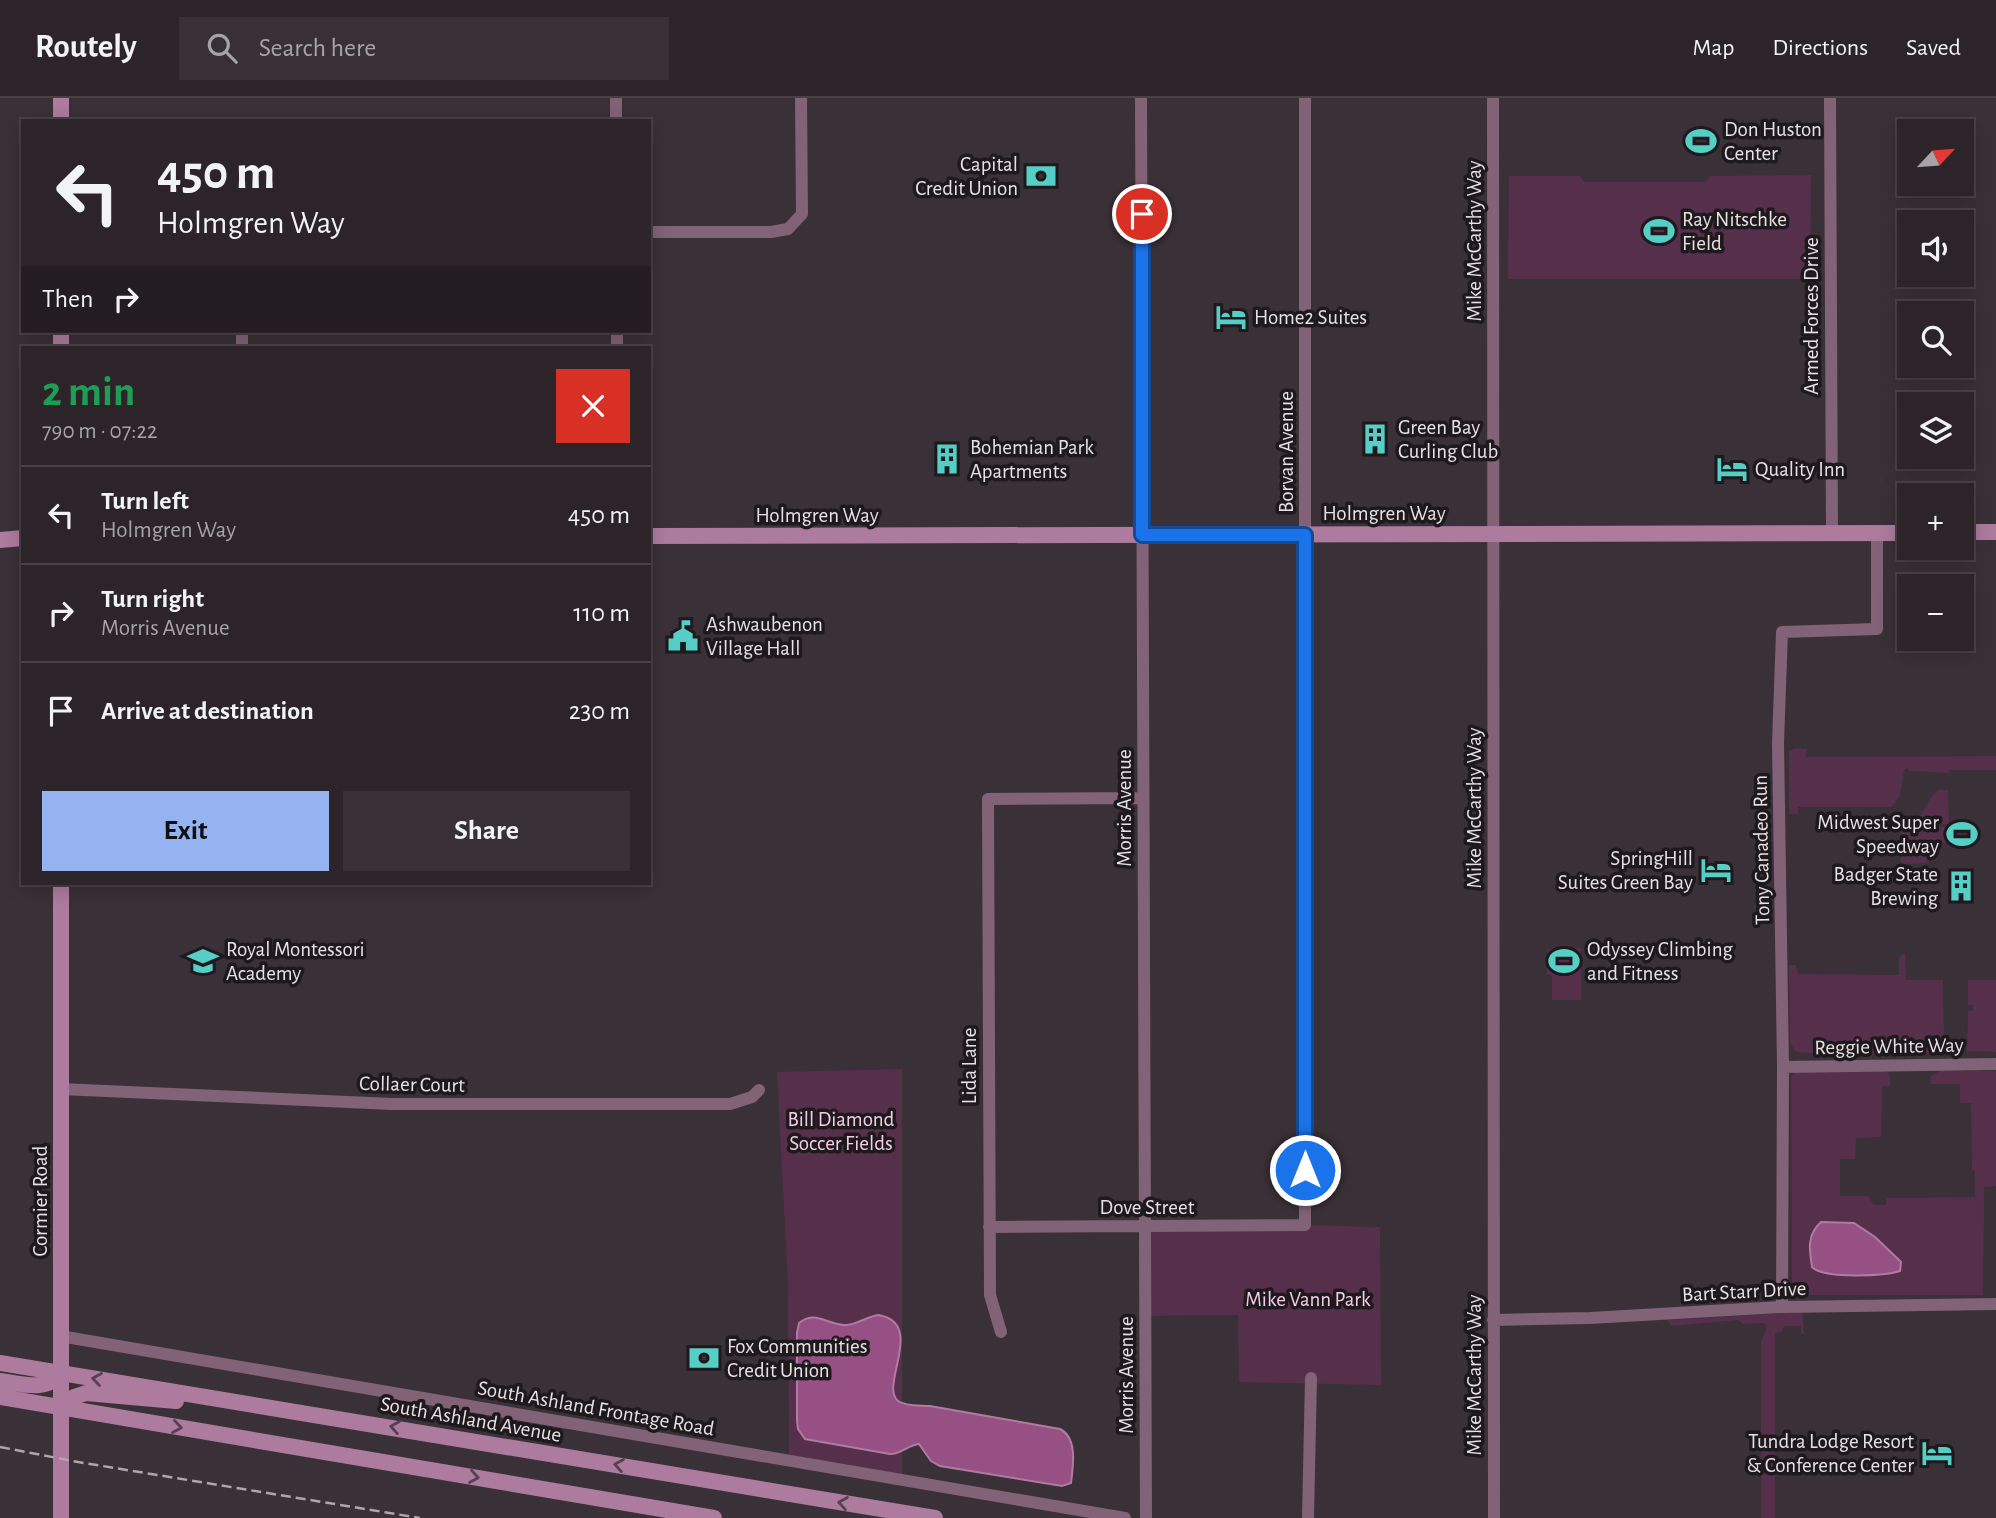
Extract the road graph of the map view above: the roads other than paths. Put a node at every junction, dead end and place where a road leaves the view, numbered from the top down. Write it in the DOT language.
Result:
graph roads {
  1 [pos="61,98"];
  2 [pos="616,98"];
  3 [pos="801,98"];
  4 [pos="1141,98"];
  5 [pos="1305,98"];
  6 [pos="1493,98"];
  7 [pos="1830,98"];
  8 [pos="61,119"];
  9 [pos="616,119"];
  10 [pos="651,232"];
  11 [pos="1974,532"];
  12 [pos="1996,532"];
  13 [pos="1832,533"];
  14 [pos="1877,533"];
  15 [pos="1897,533"];
  16 [pos="1493,534"];
  17 [pos="1142,535"];
  18 [pos="1305,535"];
  19 [pos="651,536"];
  20 [pos="21,538"];
  21 [pos="0,540"];
  22 [pos="1143,798"];
  23 [pos="61,885"];
  24 [pos="1996,1064"];
  25 [pos="1783,1067"];
  26 [pos="61,1088"];
  27 [pos="759,1090"];
  28 [pos="1305,1225"];
  29 [pos="1145,1226"];
  30 [pos="989,1227"];
  31 [pos="1996,1304"];
  32 [pos="1782,1307"];
  33 [pos="1493,1320"];
  34 [pos="1002,1332"];
  35 [pos="60,1336"];
  36 [pos="0,1363"];
  37 [pos="60,1373"];
  38 [pos="1311,1378"];
  39 [pos="0,1381"];
  40 [pos="0,1397"];
  41 [pos="240,1402"];
  42 [pos="61,1408"];
  43 [pos="61,1518"];
  44 [pos="714,1518"];
  45 [pos="935,1518"];
  46 [pos="1125,1518"];
  47 [pos="1146,1518"];
  48 [pos="1308,1518"];
  49 [pos="1493,1518"];
  1 -- 8 [label="street"];
  2 -- 9 [label="street"];
  3 -- 10 [label="street"];
  4 -- 17 [label="street, Morris Avenue"];
  5 -- 18 [label="street, Borvan Avenue"];
  6 -- 16 [label="street, Mike McCarthy Way"];
  7 -- 13 [label="street, Armed Forces Drive"];
  11 -- 12 [label="street"];
  13 -- 14 [label="street, Holmgren Way"];
  13 -- 16 [label="street, Holmgren Way"];
  14 -- 15 [label="street, Holmgren Way"];
  14 -- 25 [label="street, Tony Canadeo Run"];
  16 -- 18 [label="street, Holmgren Way"];
  16 -- 33 [label="street, Mike McCarthy Way"];
  17 -- 18 [label="street, Holmgren Way"];
  17 -- 19 [label="street, Holmgren Way"];
  17 -- 22 [label="street, Morris Avenue"];
  18 -- 28 [label="street, Borvan Avenue"];
  20 -- 21 [label="street"];
  22 -- 29 [label="street, Morris Avenue"];
  22 -- 30 [label="street, Lida Lane"];
  23 -- 26 [label="street, Cormier Road"];
  24 -- 25 [label="street, Reggie White Way"];
  25 -- 32 [label="street, Tony Canadeo Run"];
  26 -- 27 [label="street, Collaer Court"];
  26 -- 35 [label="street, Cormier Road"];
  28 -- 29 [label="street, Dove Street"];
  29 -- 30 [label="street, Dove Street"];
  29 -- 47 [label="street, Morris Avenue"];
  30 -- 34 [label="street, Lida Lane"];
  31 -- 32 [label="street, Bart Starr Drive"];
  32 -- 33 [label="street, Bart Starr Drive"];
  33 -- 49 [label="street, Mike McCarthy Way"];
  35 -- 37 [label="street, Cormier Road"];
  35 -- 46 [label="street, South Ashland Frontage Road"];
  36 -- 37 [label="street, South Ashland Avenue"];
  37 -- 39 [label="street"];
  41 -- 37 [label="street, South Ashland Avenue, one-way"];
  37 -- 42 [label="street, Cormier Road"];
  38 -- 48 [label="street"];
  40 -- 42 [label="street"];
  41 -- 42 [label="street"];
  45 -- 41 [label="street, South Ashland Avenue, one-way"];
  42 -- 43 [label="street, Cormier Road"];
  42 -- 44 [label="street, one-way"];
}
